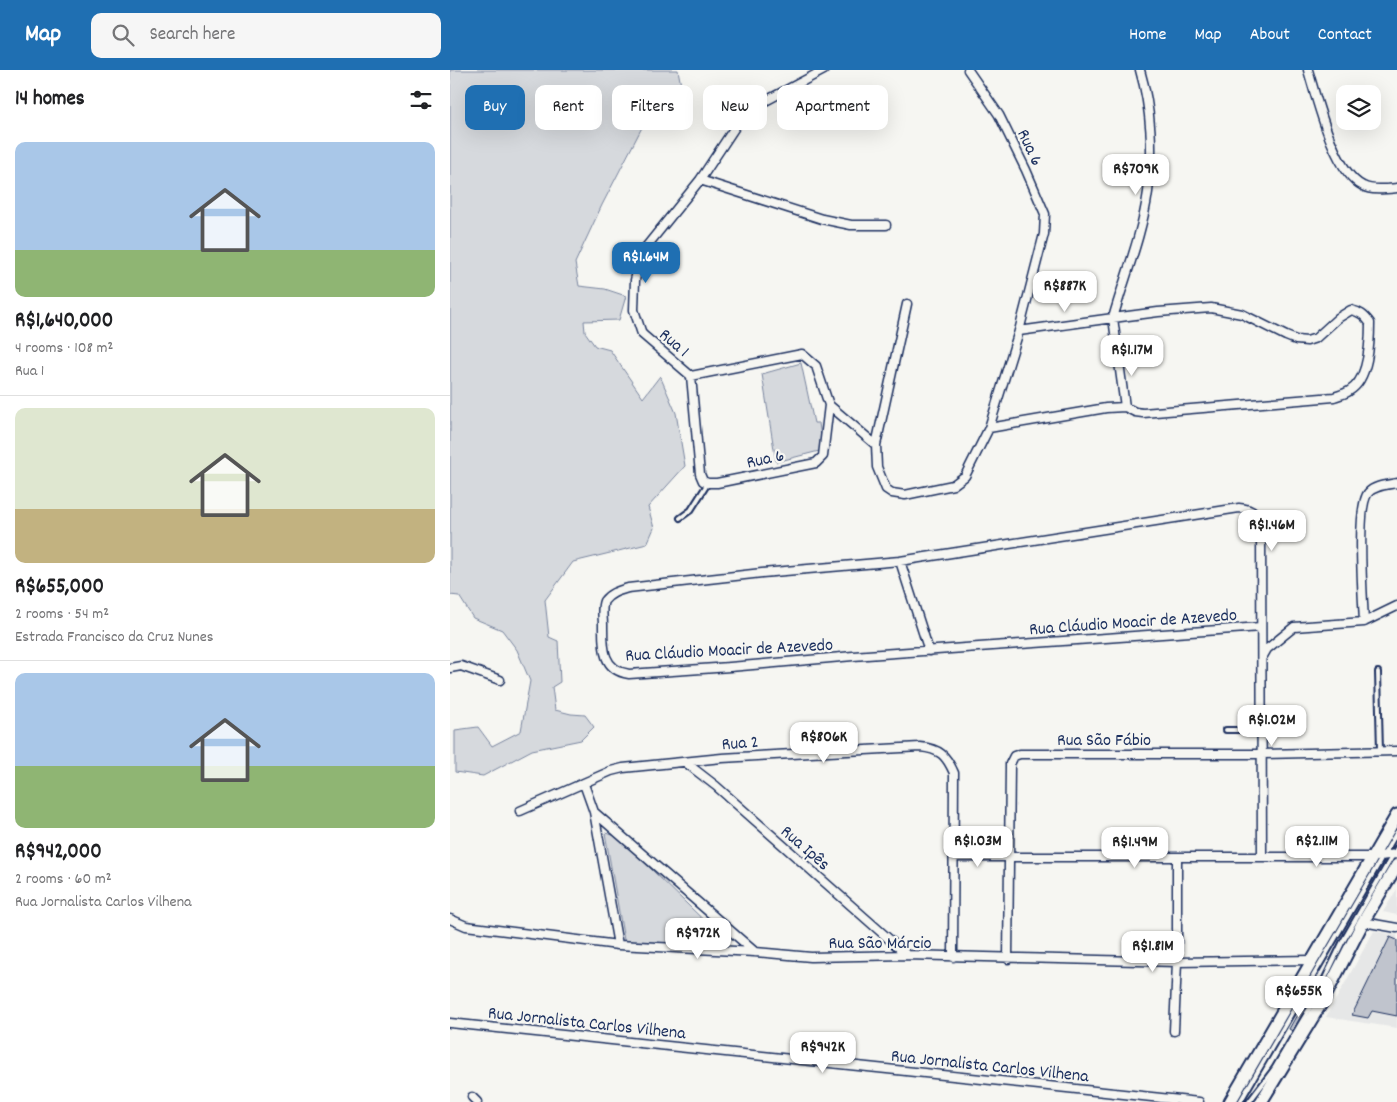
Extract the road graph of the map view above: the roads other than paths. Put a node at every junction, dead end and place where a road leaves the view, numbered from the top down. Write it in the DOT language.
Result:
graph roads {
  1 [pos="824,70"];
  2 [pos="968,70"];
  3 [pos="1140,70"];
  4 [pos="1308,70"];
  5 [pos="700,180"];
  6 [pos="1397,188"];
  7 [pos="886,225"];
  8 [pos="907,304"];
  9 [pos="1114,318"];
  10 [pos="1019,331"];
  11 [pos="691,376"];
  12 [pos="829,405"];
  13 [pos="1125,407"];
  14 [pos="989,428"];
  15 [pos="876,445"];
  16 [pos="708,483"];
  17 [pos="1397,483"];
  18 [pos="680,518"];
  19 [pos="900,561"];
  20 [pos="1397,606"];
  21 [pos="1364,622"];
  22 [pos="1261,627"];
  23 [pos="930,651"];
  24 [pos="1262,657"];
  25 [pos="450,668"];
  26 [pos="1378,672"];
  27 [pos="500,680"];
  28 [pos="1226,730"];
  29 [pos="1261,730"];
  30 [pos="1380,751"];
  31 [pos="1397,751"];
  32 [pos="1261,754"];
  33 [pos="684,762"];
  34 [pos="584,784"];
  35 [pos="520,812"];
  36 [pos="594,812"];
  37 [pos="1397,814"];
  38 [pos="1397,832"];
  39 [pos="1377,856"];
  40 [pos="1396,856"];
  41 [pos="954,857"];
  42 [pos="1262,857"];
  43 [pos="1008,858"];
  44 [pos="1177,858"];
  45 [pos="450,919"];
  46 [pos="1363,922"];
  47 [pos="1397,928"];
  48 [pos="618,945"];
  49 [pos="755,952"];
  50 [pos="907,955"];
  51 [pos="953,957"];
  52 [pos="1008,958"];
  53 [pos="1312,960"];
  54 [pos="1178,962"];
  55 [pos="450,1023"];
  56 [pos="1174,1031"];
  57 [pos="1198,1102"];
  58 [pos="1230,1102"];
  59 [pos="1240,1102"];
  60 [pos="1249,1102"];
  61 [pos="1261,1102"];
  1 -- 5 [label="street, Rua 1"];
  2 -- 10 [label="street, Rua 6"];
  3 -- 9 [label="street"];
  4 -- 6 [label="street"];
  5 -- 7 [label="street"];
  5 -- 11 [label="street, Rua 1"];
  8 -- 15 [label="street, Rua 6"];
  9 -- 10 [label="street"];
  9 -- 13 [label="street"];
  9 -- 13 [label="street"];
  10 -- 14 [label="street, Rua 6"];
  11 -- 12 [label="street, Rua 1"];
  11 -- 16 [label="street"];
  12 -- 15 [label="street"];
  12 -- 16 [label="street, Rua 6"];
  13 -- 14 [label="street"];
  14 -- 15 [label="street, Rua 6"];
  16 -- 18 [label="lane"];
  17 -- 21 [label="street"];
  19 -- 22 [label="street, Rua Cláudio Moacir de Azevedo"];
  19 -- 23 [label="street"];
  19 -- 23 [label="street, Rua Cláudio Moacir de Azevedo"];
  20 -- 21 [label="street"];
  21 -- 24 [label="street"];
  22 -- 23 [label="street, Rua Cláudio Moacir de Azevedo"];
  22 -- 24 [label="street"];
  24 -- 29 [label="street"];
  25 -- 27 [label="street"];
  26 -- 30 [label="lane"];
  28 -- 29 [label="lane"];
  29 -- 32 [label="street"];
  30 -- 31 [label="street, Rua São Fábio"];
  30 -- 32 [label="street, Rua São Fábio"];
  32 -- 42 [label="street"];
  32 -- 43 [label="street, Rua São Fábio"];
  33 -- 34 [label="street, Rua 2"];
  33 -- 41 [label="street, Rua 2"];
  33 -- 50 [label="street, Rua Ipês"];
  34 -- 35 [label="street, Rua 2"];
  34 -- 36 [label="street"];
  36 -- 48 [label="street"];
  36 -- 49 [label="street"];
  37 -- 39 [label="main road"];
  38 -- 39 [label="lane"];
  39 -- 40 [label="street"];
  39 -- 42 [label="street"];
  39 -- 53 [label="main road"];
  39 -- 59 [label="lane"];
  40 -- 46 [label="main road"];
  40 -- 60 [label="lane"];
  41 -- 43 [label="street"];
  41 -- 51 [label="street, Rua 2"];
  42 -- 44 [label="street"];
  43 -- 44 [label="street"];
  43 -- 52 [label="street, Rua São Fábio"];
  44 -- 54 [label="street"];
  45 -- 48 [label="street, Rua São Márcio"];
  46 -- 47 [label="street"];
  46 -- 61 [label="main road"];
  48 -- 49 [label="street, Rua São Márcio"];
  49 -- 50 [label="street, Rua São Márcio"];
  50 -- 51 [label="street, Rua São Márcio"];
  51 -- 52 [label="street, Rua São Márcio"];
  52 -- 54 [label="street, Rua São Márcio"];
  53 -- 54 [label="street, Rua São Márcio"];
  53 -- 58 [label="main road"];
  54 -- 56 [label="street"];
  55 -- 57 [label="street, Rua Jornalista Carlos Vilhena"];
}
